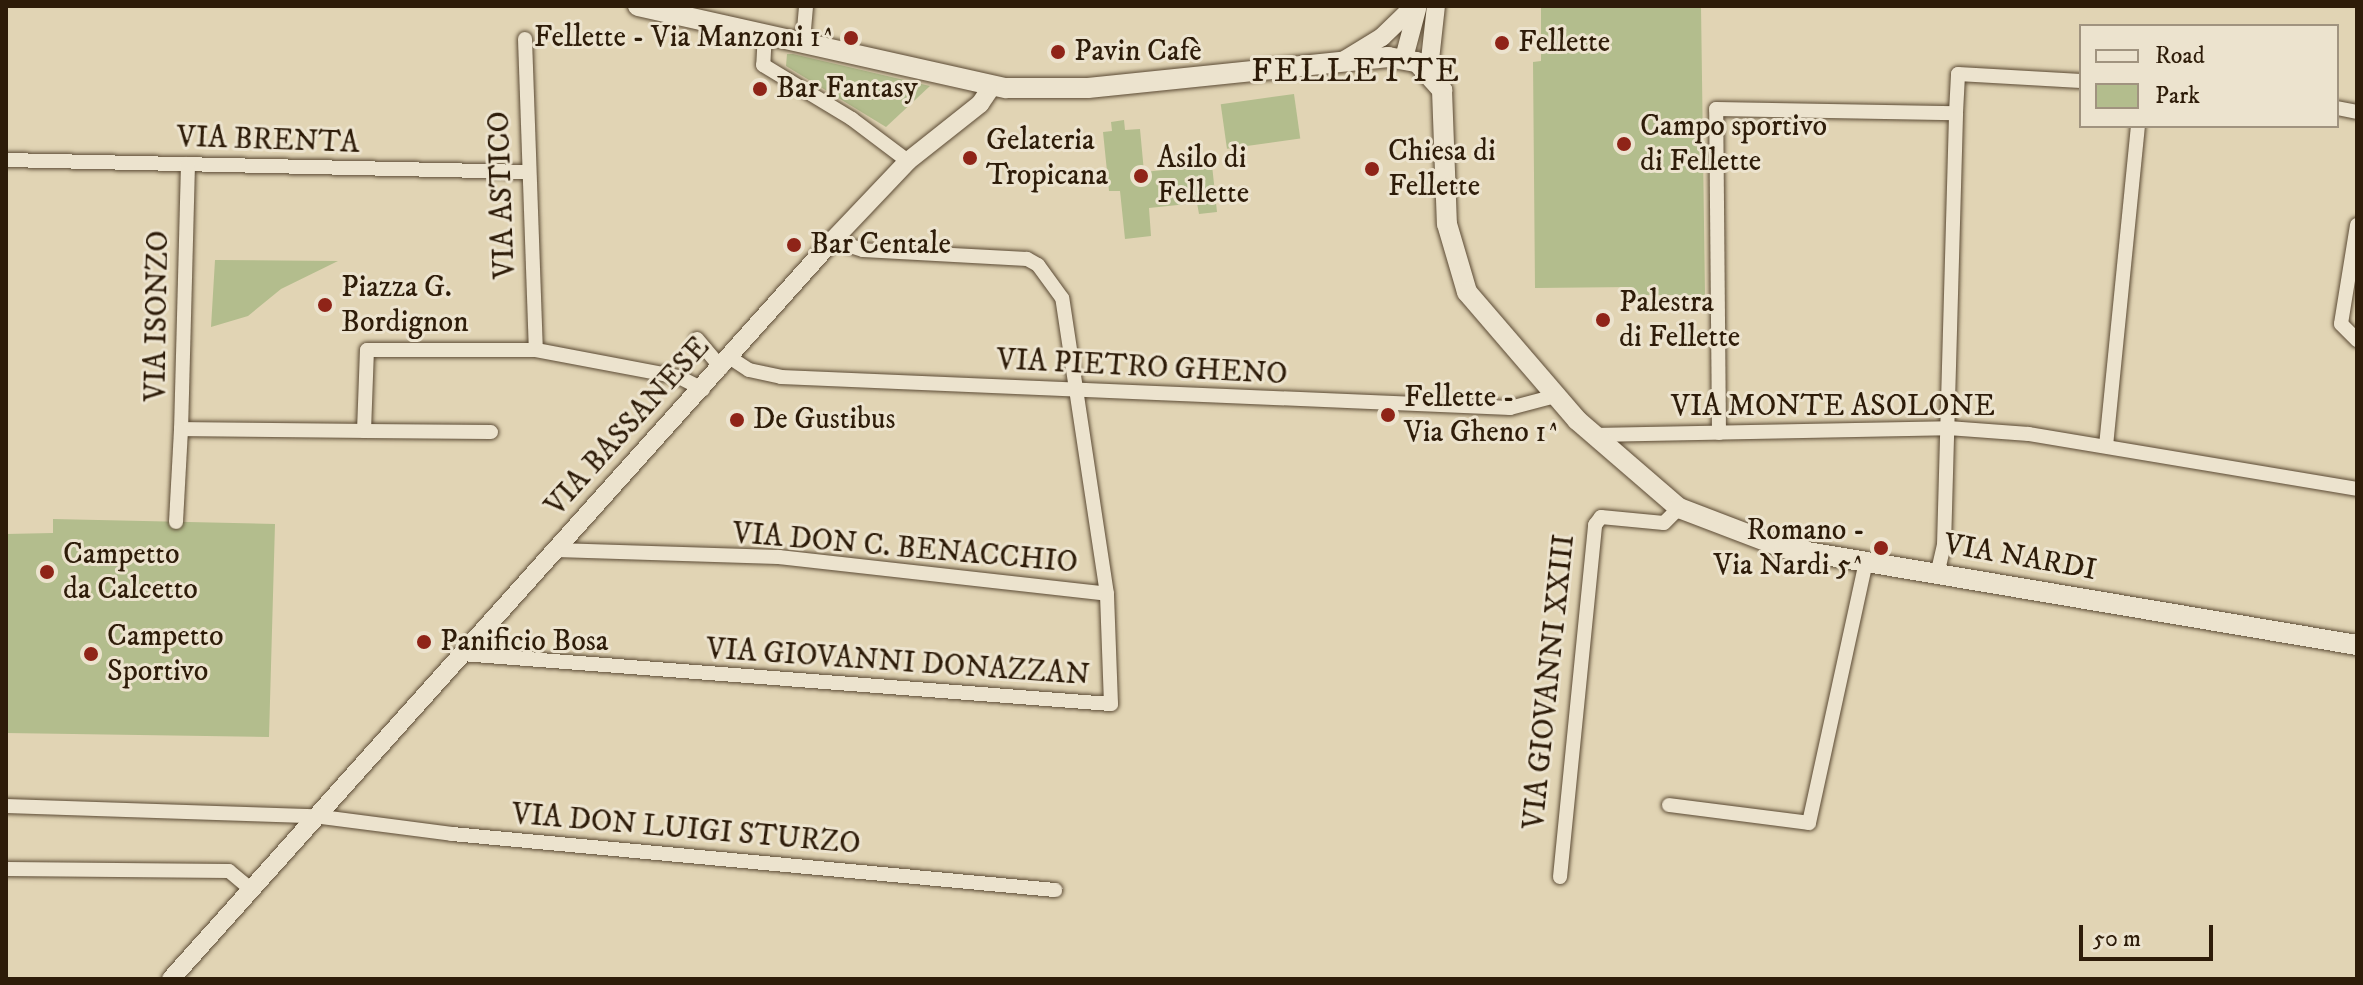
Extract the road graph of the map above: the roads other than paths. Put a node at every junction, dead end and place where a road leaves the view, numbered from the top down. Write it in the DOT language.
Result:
graph roads {
  1 [pos="638,6"];
  2 [pos="806,6"];
  3 [pos="1416,6"];
  4 [pos="1436,6"];
  5 [pos="765,32"];
  6 [pos="525,39"];
  7 [pos="803,41"];
  8 [pos="1404,58"];
  9 [pos="1343,61"];
  10 [pos="1429,69"];
  11 [pos="2079,81"];
  12 [pos="992,86"];
  13 [pos="1956,113"];
  14 [pos="2138,128"];
  15 [pos="6,160"];
  16 [pos="908,161"];
  17 [pos="188,164"];
  18 [pos="528,172"];
  19 [pos="2357,226"];
  20 [pos="833,240"];
  21 [pos="697,339"];
  22 [pos="2357,340"];
  23 [pos="536,350"];
  24 [pos="725,362"];
  25 [pos="703,389"];
  26 [pos="1077,391"];
  27 [pos="1555,396"];
  28 [pos="1948,428"];
  29 [pos="181,429"];
  30 [pos="364,431"];
  31 [pos="491,432"];
  32 [pos="1719,433"];
  33 [pos="1593,435"];
  34 [pos="2106,446"];
  35 [pos="2357,489"];
  36 [pos="1679,508"];
  37 [pos="176,522"];
  38 [pos="555,550"];
  39 [pos="1866,562"];
  40 [pos="1937,575"];
  41 [pos="1107,594"];
  42 [pos="2357,645"];
  43 [pos="462,654"];
  44 [pos="1669,805"];
  45 [pos="6,806"];
  46 [pos="314,816"];
  47 [pos="6,869"];
  48 [pos="1560,877"];
  49 [pos="249,888"];
  50 [pos="1055,890"];
  51 [pos="171,979"];
  1 -- 5 [label="main road"];
  2 -- 7 [label="street"];
  3 -- 8 [label="street"];
  3 -- 9 [label="street"];
  4 -- 10 [label="street"];
  5 -- 7 [label="main road"];
  5 -- 16 [label="street"];
  6 -- 18 [label="street, VIA ASTICO"];
  7 -- 12 [label="main road"];
  8 -- 9 [label="main road"];
  8 -- 10 [label="main road"];
  9 -- 12 [label="main road"];
  10 -- 27 [label="main road"];
  11 -- 13 [label="street"];
  12 -- 16 [label="street, VIA BASSANESE"];
  13 -- 28 [label="street"];
  13 -- 32 [label="street"];
  14 -- 34 [label="street"];
  15 -- 17 [label="street, VIA BRENTA"];
  16 -- 20 [label="street, VIA BASSANESE"];
  17 -- 18 [label="street, VIA BRENTA"];
  17 -- 29 [label="street, VIA ISONZO"];
  18 -- 23 [label="street, VIA ASTICO"];
  19 -- 22 [label="street"];
  20 -- 24 [label="street, VIA BASSANESE"];
  20 -- 26 [label="street, VIA GIOVANNI DONAZZAN"];
  21 -- 24 [label="street"];
  23 -- 25 [label="street"];
  23 -- 30 [label="street"];
  24 -- 25 [label="street, VIA BASSANESE"];
  24 -- 26 [label="street, VIA PIETRO GHENO"];
  25 -- 38 [label="street, VIA BASSANESE"];
  26 -- 27 [label="street, VIA PIETRO GHENO"];
  26 -- 41 [label="street, VIA GIOVANNI DONAZZAN"];
  27 -- 33 [label="main road"];
  28 -- 32 [label="street, VIA MONTE ASOLONE"];
  28 -- 34 [label="street, VIA MONTE ASOLONE"];
  28 -- 40 [label="street"];
  29 -- 30 [label="street, VIA ISONZO"];
  29 -- 37 [label="street, VIA ISONZO"];
  30 -- 31 [label="street, VIA ISONZO"];
  32 -- 33 [label="street, VIA MONTE ASOLONE"];
  33 -- 36 [label="main road"];
  34 -- 35 [label="street, VIA MONTE ASOLONE"];
  36 -- 39 [label="main road, VIA NARDI"];
  36 -- 48 [label="street, VIA GIOVANNI XXIII"];
  38 -- 41 [label="street, VIA DON C. BENACCHIO"];
  38 -- 43 [label="street, VIA BASSANESE"];
  39 -- 40 [label="main road, VIA NARDI"];
  39 -- 44 [label="street"];
  40 -- 42 [label="main road, VIA NARDI"];
  41 -- 43 [label="street, VIA GIOVANNI DONAZZAN"];
  43 -- 46 [label="street, VIA BASSANESE"];
  45 -- 46 [label="street"];
  46 -- 49 [label="street, VIA BASSANESE"];
  46 -- 50 [label="street, VIA DON LUIGI STURZO"];
  47 -- 49 [label="street"];
  49 -- 51 [label="street, VIA BASSANESE"];
}
